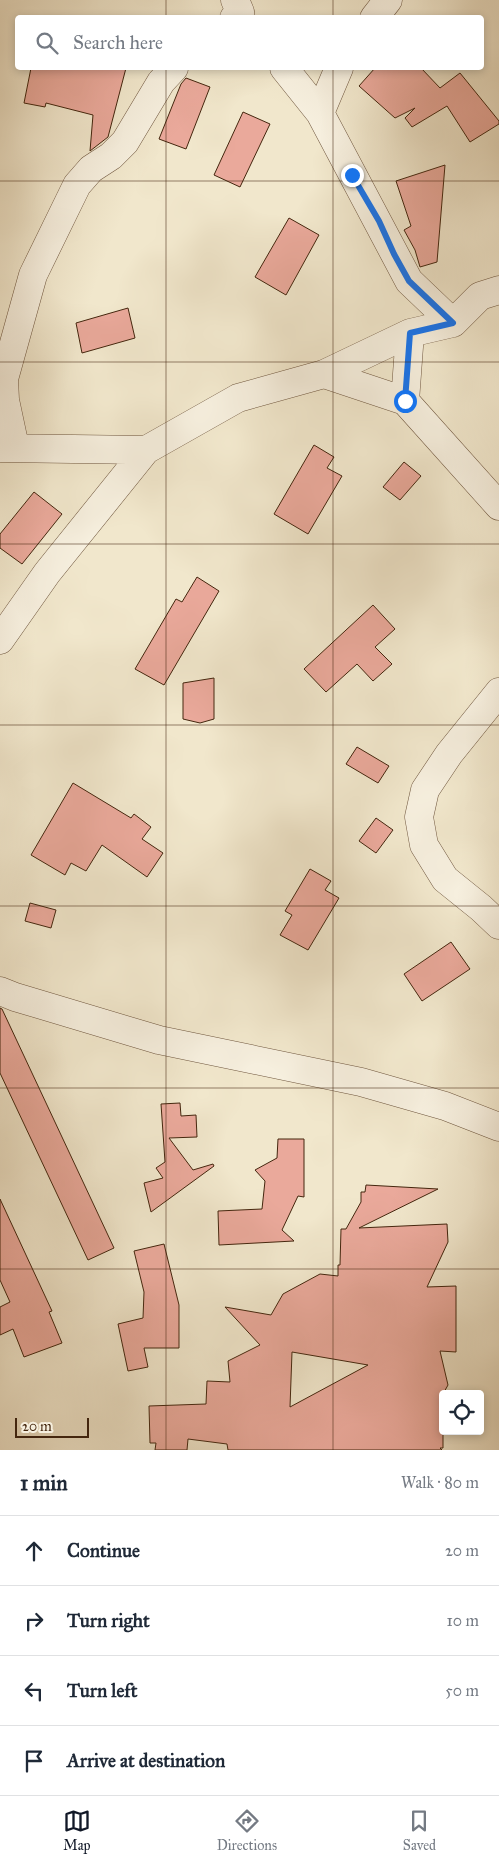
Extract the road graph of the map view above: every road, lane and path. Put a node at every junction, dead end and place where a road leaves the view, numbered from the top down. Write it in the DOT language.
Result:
graph roads {
  1 [pos="388,0"];
  2 [pos="376,15"];
  3 [pos="172,70"];
  4 [pos="286,70"];
  5 [pos="338,70"];
  6 [pos="320,113"];
  7 [pos="499,290"];
  8 [pos="453,323"];
  9 [pos="410,333"];
  10 [pos="324,374"];
  11 [pos="405,401"];
  12 [pos="8,447"];
  13 [pos="146,450"];
  14 [pos="499,506"];
  15 [pos="0,640"];
  16 [pos="499,692"];
  17 [pos="499,925"];
  18 [pos="0,991"];
  19 [pos="499,1127"];
  1 -- 2 [label="street"];
  3 -- 12 [label="street"];
  4 -- 6 [label="street"];
  5 -- 6 [label="street"];
  6 -- 8 [label="street"];
  7 -- 8 [label="street"];
  8 -- 9 [label="street"];
  9 -- 10 [label="street"];
  9 -- 11 [label="street"];
  10 -- 11 [label="street"];
  10 -- 13 [label="street"];
  11 -- 14 [label="street"];
  12 -- 13 [label="street"];
  13 -- 15 [label="street"];
  16 -- 17 [label="street"];
  18 -- 19 [label="street"];
}
